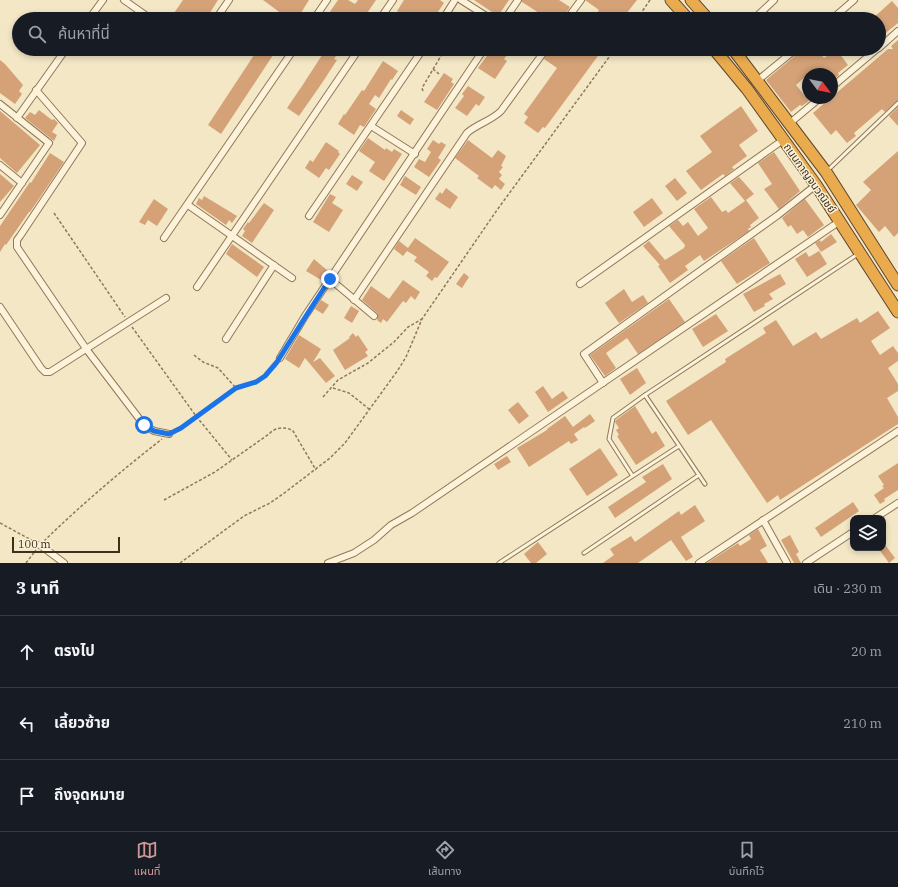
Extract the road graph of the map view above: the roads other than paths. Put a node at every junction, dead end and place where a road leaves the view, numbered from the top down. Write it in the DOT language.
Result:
graph roads {
  1 [pos="103,0"];
  2 [pos="124,0"];
  3 [pos="229,0"];
  4 [pos="327,0"];
  5 [pos="393,0"];
  6 [pos="455,0"];
  7 [pos="462,0"];
  8 [pos="518,0"];
  9 [pos="581,0"];
  10 [pos="671,0"];
  11 [pos="692,0"];
  12 [pos="774,0"];
  13 [pos="854,0"];
  14 [pos="94,12"];
  15 [pos="141,12"];
  16 [pos="221,12"];
  17 [pos="319,12"];
  18 [pos="385,12"];
  19 [pos="447,12"];
  20 [pos="480,12"];
  21 [pos="510,12"];
  22 [pos="572,12"];
  23 [pos="682,12"];
  24 [pos="702,12"];
  25 [pos="761,12"];
  26 [pos="840,12"];
  27 [pos="898,31"];
  28 [pos="886,41"];
  29 [pos="61,56"];
  30 [pos="289,56"];
  31 [pos="354,56"];
  32 [pos="417,56"];
  33 [pos="479,56"];
  34 [pos="541,56"];
  35 [pos="720,56"];
  36 [pos="738,56"];
  37 [pos="787,56"];
  38 [pos="869,56"];
  39 [pos="757,81"];
  40 [pos="838,83"];
  41 [pos="36,90"];
  42 [pos="0,104"];
  43 [pos="813,104"];
  44 [pos="898,104"];
  45 [pos="17,118"];
  46 [pos="790,123"];
  47 [pos="371,126"];
  48 [pos="783,140"];
  49 [pos="415,154"];
  50 [pos="0,165"];
  51 [pos="826,172"];
  52 [pos="22,183"];
  53 [pos="816,185"];
  54 [pos="188,205"];
  55 [pos="0,215"];
  56 [pos="309,216"];
  57 [pos="840,221"];
  58 [pos="232,235"];
  59 [pos="164,238"];
  60 [pos="860,253"];
  61 [pos="880,259"];
  62 [pos="274,266"];
  63 [pos="869,267"];
  64 [pos="292,278"];
  65 [pos="330,279"];
  66 [pos="580,284"];
  67 [pos="898,285"];
  68 [pos="197,287"];
  69 [pos="166,298"];
  70 [pos="354,300"];
  71 [pos="0,307"];
  72 [pos="898,312"];
  73 [pos="374,316"];
  74 [pos="226,339"];
  75 [pos="86,350"];
  76 [pos="280,358"];
  77 [pos="603,383"];
  78 [pos="645,395"];
  79 [pos="898,431"];
  80 [pos="169,434"];
  81 [pos="679,446"];
  82 [pos="632,475"];
  83 [pos="699,475"];
  84 [pos="705,484"];
  85 [pos="898,503"];
  86 [pos="880,515"];
  87 [pos="764,520"];
  88 [pos="850,534"];
  89 [pos="40,545"];
  90 [pos="584,553"];
  91 [pos="64,563"];
  92 [pos="328,563"];
  93 [pos="499,563"];
  94 [pos="698,563"];
  95 [pos="787,563"];
  96 [pos="806,563"];
  1 -- 14 [label="street"];
  2 -- 15 [label="street"];
  3 -- 16 [label="street"];
  4 -- 17 [label="street"];
  5 -- 18 [label="street"];
  6 -- 19 [label="street"];
  7 -- 20 [label="street"];
  8 -- 21 [label="street"];
  9 -- 22 [label="street"];
  10 -- 23 [label="highway"];
  11 -- 24 [label="highway"];
  12 -- 25 [label="street"];
  13 -- 26 [label="street"];
  27 -- 28 [label="street"];
  29 -- 41 [label="street"];
  30 -- 54 [label="street"];
  31 -- 58 [label="street"];
  32 -- 47 [label="street"];
  33 -- 49 [label="street"];
  34 -- 70 [label="street"];
  35 -- 48 [label="highway, ถนนกาญจนวณิชย์"];
  36 -- 39 [label="highway, ถนนกาญจนวณิชย์"];
  37 -- 39 [label="street"];
  38 -- 40 [label="street"];
  39 -- 46 [label="highway, ถนนกาญจนวณิชย์"];
  41 -- 45 [label="street"];
  41 -- 75 [label="street"];
  42 -- 45 [label="street"];
  43 -- 46 [label="street"];
  44 -- 51 [label="lane"];
  45 -- 52 [label="street"];
  46 -- 51 [label="highway, ถนนกาญจนวณิชย์"];
  47 -- 49 [label="street"];
  47 -- 56 [label="street"];
  48 -- 53 [label="highway, ถนนกาญจนวณิชย์"];
  48 -- 66 [label="street"];
  49 -- 65 [label="street"];
  50 -- 52 [label="street"];
  51 -- 61 [label="highway, ถนนกาญจนวณิชย์"];
  52 -- 55 [label="street"];
  53 -- 57 [label="highway, ถนนกาญจนวณิชย์"];
  53 -- 77 [label="street"];
  54 -- 58 [label="street"];
  54 -- 59 [label="street"];
  57 -- 60 [label="highway, ถนนกาญจนวณิชย์"];
  57 -- 77 [label="street"];
  58 -- 62 [label="street"];
  58 -- 68 [label="street"];
  60 -- 63 [label="highway, ถนนกาญจนวณิชย์"];
  60 -- 78 [label="lane"];
  61 -- 63 [label="highway"];
  61 -- 67 [label="highway, ถนนกาญจนวณิชย์"];
  62 -- 64 [label="street"];
  62 -- 74 [label="street"];
  63 -- 72 [label="highway, ถนนกาญจนวณิชย์"];
  65 -- 70 [label="street"];
  65 -- 76 [label="street"];
  69 -- 75 [label="street"];
  70 -- 73 [label="street"];
  71 -- 75 [label="street"];
  75 -- 80 [label="street"];
  77 -- 92 [label="street"];
  78 -- 81 [label="lane"];
  78 -- 82 [label="lane"];
  79 -- 87 [label="street"];
  81 -- 82 [label="lane"];
  81 -- 83 [label="lane"];
  82 -- 93 [label="lane"];
  83 -- 84 [label="lane"];
  83 -- 90 [label="lane"];
  85 -- 86 [label="street"];
  87 -- 94 [label="street"];
  87 -- 95 [label="street"];
  88 -- 96 [label="street"];
  89 -- 91 [label="street"];
}
